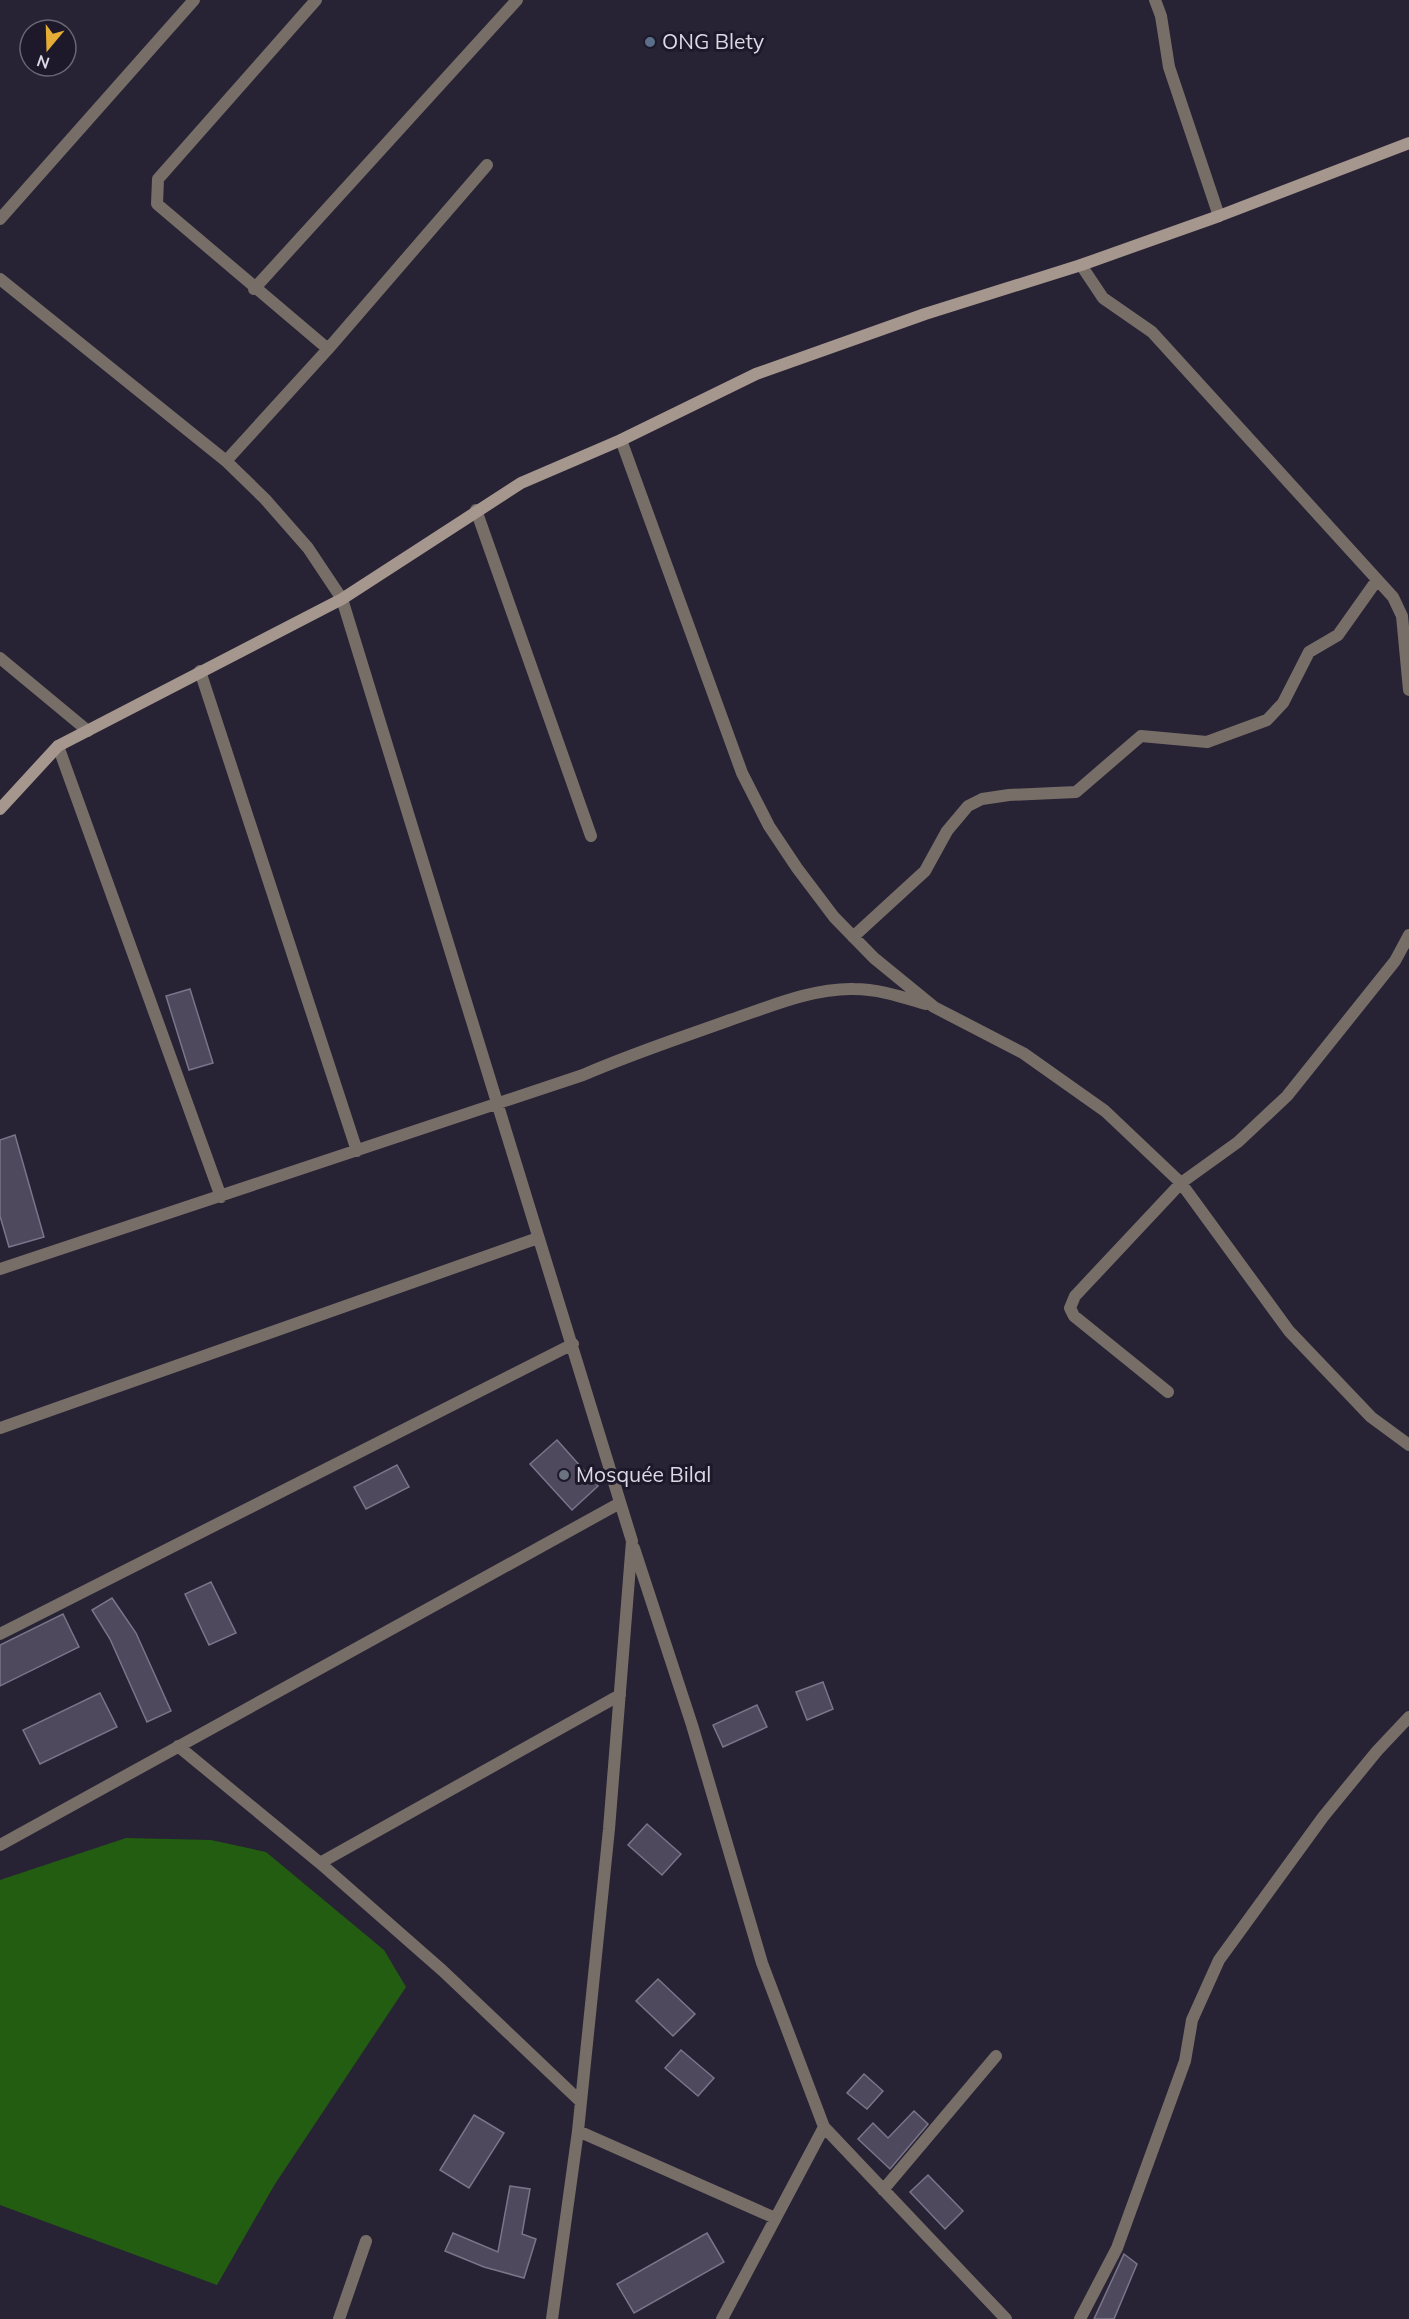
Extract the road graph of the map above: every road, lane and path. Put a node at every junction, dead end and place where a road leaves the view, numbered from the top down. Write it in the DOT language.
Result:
graph roads {
  1 [pos="194,0"];
  2 [pos="316,0"];
  3 [pos="517,0"];
  4 [pos="1155,0"];
  5 [pos="1409,143"];
  6 [pos="487,165"];
  7 [pos="1219,216"];
  8 [pos="0,219"];
  9 [pos="1081,265"];
  10 [pos="0,279"];
  11 [pos="254,289"];
  12 [pos="328,349"];
  13 [pos="621,440"];
  14 [pos="226,461"];
  15 [pos="476,510"];
  16 [pos="1377,580"];
  17 [pos="342,599"];
  18 [pos="0,658"];
  19 [pos="200,671"];
  20 [pos="1409,690"];
  21 [pos="88,731"];
  22 [pos="58,746"];
  23 [pos="0,809"];
  24 [pos="591,836"];
  25 [pos="1409,935"];
  26 [pos="853,937"];
  27 [pos="934,1007"];
  28 [pos="498,1102"];
  29 [pos="357,1151"];
  30 [pos="1181,1182"];
  31 [pos="221,1197"];
  32 [pos="538,1238"];
  33 [pos="0,1269"];
  34 [pos="573,1344"];
  35 [pos="1168,1392"];
  36 [pos="0,1428"];
  37 [pos="1409,1445"];
  38 [pos="620,1503"];
  39 [pos="632,1541"];
  40 [pos="0,1634"];
  41 [pos="620,1695"];
  42 [pos="1409,1717"];
  43 [pos="178,1746"];
  44 [pos="0,1845"];
  45 [pos="320,1863"];
  46 [pos="996,2056"];
  47 [pos="581,2102"];
  48 [pos="824,2127"];
  49 [pos="578,2131"];
  50 [pos="883,2190"];
  51 [pos="776,2218"];
  52 [pos="366,2241"];
  53 [pos="339,2319"];
  54 [pos="552,2319"];
  55 [pos="722,2319"];
  56 [pos="1006,2319"];
  57 [pos="1080,2319"];
  1 -- 8 [label="street"];
  2 -- 11 [label="street"];
  3 -- 11 [label="street"];
  4 -- 7 [label="street"];
  5 -- 7 [label="main road"];
  6 -- 12 [label="street"];
  7 -- 9 [label="main road"];
  9 -- 13 [label="main road"];
  9 -- 16 [label="street"];
  10 -- 14 [label="street"];
  11 -- 12 [label="street"];
  12 -- 14 [label="street"];
  13 -- 15 [label="main road"];
  13 -- 26 [label="street"];
  14 -- 17 [label="street"];
  15 -- 17 [label="main road"];
  15 -- 24 [label="street"];
  16 -- 20 [label="street"];
  16 -- 26 [label="street"];
  17 -- 19 [label="main road"];
  17 -- 28 [label="street"];
  18 -- 21 [label="street"];
  19 -- 21 [label="main road"];
  19 -- 29 [label="street"];
  21 -- 22 [label="main road"];
  22 -- 23 [label="main road"];
  22 -- 31 [label="street"];
  25 -- 30 [label="street"];
  26 -- 27 [label="street"];
  27 -- 28 [label="street"];
  27 -- 30 [label="street"];
  28 -- 29 [label="street"];
  28 -- 32 [label="street"];
  29 -- 31 [label="street"];
  30 -- 35 [label="street"];
  30 -- 37 [label="street"];
  31 -- 33 [label="street"];
  32 -- 34 [label="street"];
  32 -- 36 [label="street"];
  34 -- 38 [label="street"];
  34 -- 40 [label="street"];
  38 -- 39 [label="street"];
  38 -- 43 [label="street"];
  39 -- 41 [label="street"];
  39 -- 48 [label="street"];
  41 -- 45 [label="street"];
  41 -- 47 [label="street"];
  42 -- 57 [label="street"];
  43 -- 44 [label="street"];
  43 -- 45 [label="street"];
  45 -- 47 [label="street"];
  46 -- 50 [label="street"];
  47 -- 49 [label="street"];
  48 -- 50 [label="street"];
  48 -- 51 [label="street"];
  49 -- 51 [label="street"];
  49 -- 54 [label="street"];
  50 -- 56 [label="street"];
  51 -- 55 [label="street"];
  52 -- 53 [label="street"];
}
